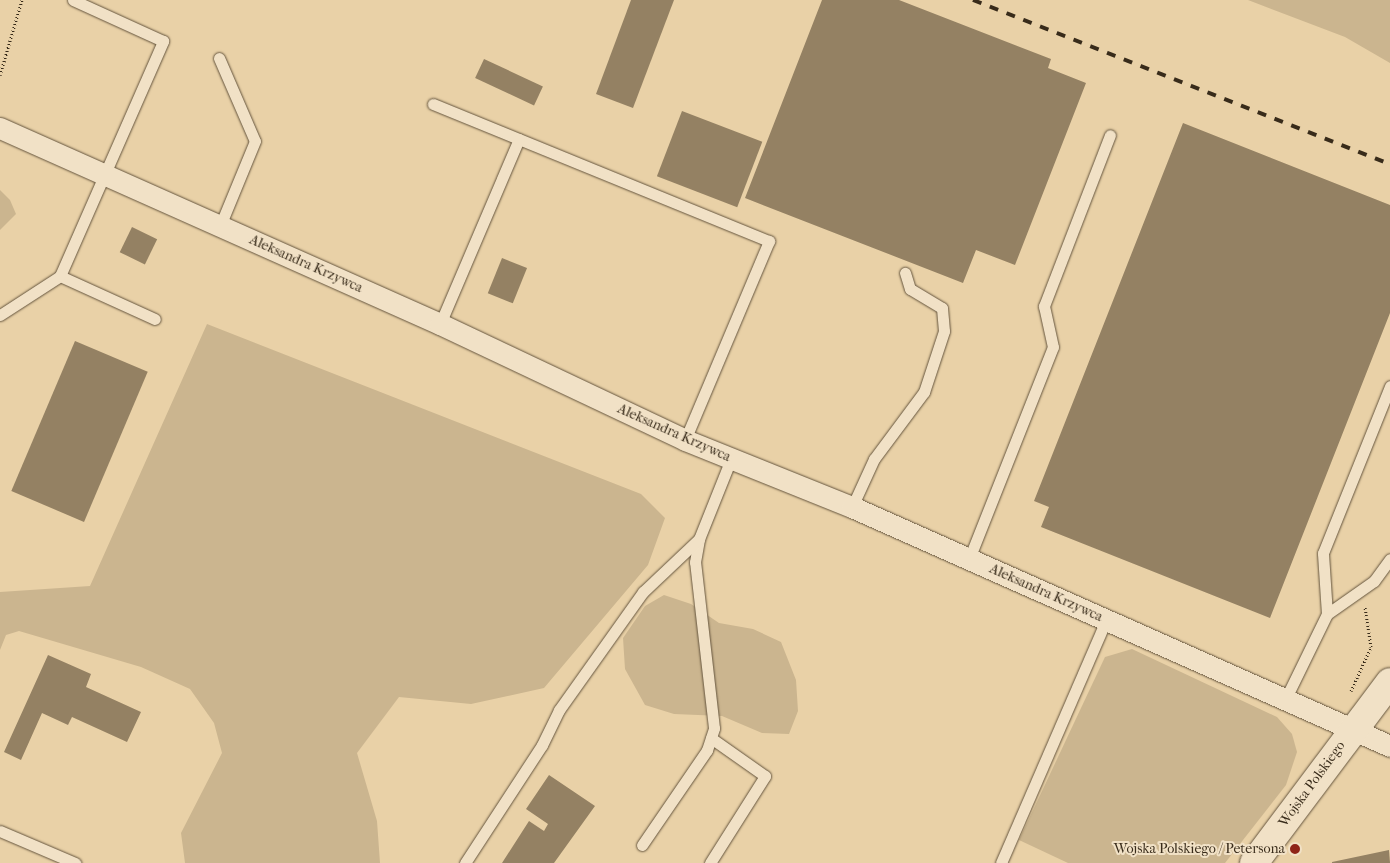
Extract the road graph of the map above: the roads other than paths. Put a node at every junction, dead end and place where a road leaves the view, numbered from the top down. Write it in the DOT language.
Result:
graph roads {
  1 [pos="73,0"];
  2 [pos="219,58"];
  3 [pos="433,104"];
  4 [pos="0,128"];
  5 [pos="1110,135"];
  6 [pos="519,139"];
  7 [pos="106,175"];
  8 [pos="220,226"];
  9 [pos="905,273"];
  10 [pos="60,276"];
  11 [pos="0,315"];
  12 [pos="155,319"];
  13 [pos="440,324"];
  14 [pos="1390,386"];
  15 [pos="685,440"];
  16 [pos="731,459"];
  17 [pos="852,507"];
  18 [pos="699,539"];
  19 [pos="969,559"];
  20 [pos="1390,559"];
  21 [pos="1327,614"];
  22 [pos="1106,620"];
  23 [pos="1390,682"];
  24 [pos="1285,700"];
  25 [pos="1351,729"];
  26 [pos="711,738"];
  27 [pos="1390,746"];
  28 [pos="0,831"];
  29 [pos="642,845"];
  30 [pos="76,863"];
  31 [pos="464,863"];
  32 [pos="710,863"];
  33 [pos="1001,863"];
  34 [pos="1254,863"];
  1 -- 7 [label="lane"];
  2 -- 8 [label="lane"];
  3 -- 6 [label="lane"];
  4 -- 7 [label="street, Aleksandra Krzywca"];
  5 -- 19 [label="lane"];
  6 -- 13 [label="lane"];
  6 -- 15 [label="lane"];
  7 -- 8 [label="street, Aleksandra Krzywca"];
  7 -- 10 [label="lane"];
  8 -- 13 [label="street, Aleksandra Krzywca"];
  9 -- 17 [label="lane"];
  10 -- 11 [label="lane"];
  10 -- 12 [label="lane"];
  13 -- 15 [label="street, Aleksandra Krzywca"];
  14 -- 21 [label="lane"];
  15 -- 16 [label="street, Aleksandra Krzywca"];
  16 -- 17 [label="street, Aleksandra Krzywca"];
  16 -- 18 [label="lane"];
  17 -- 19 [label="street, Aleksandra Krzywca"];
  18 -- 26 [label="lane"];
  18 -- 31 [label="lane"];
  19 -- 22 [label="street, Aleksandra Krzywca"];
  20 -- 21 [label="lane"];
  21 -- 24 [label="lane"];
  22 -- 24 [label="street, Aleksandra Krzywca"];
  22 -- 33 [label="lane"];
  23 -- 25 [label="street, Wojska Polskiego"];
  24 -- 25 [label="street, Aleksandra Krzywca"];
  25 -- 27 [label="street, Aleksandra Krzywca"];
  25 -- 34 [label="street, Wojska Polskiego"];
  26 -- 29 [label="lane"];
  26 -- 32 [label="lane"];
  28 -- 30 [label="lane"];
}
